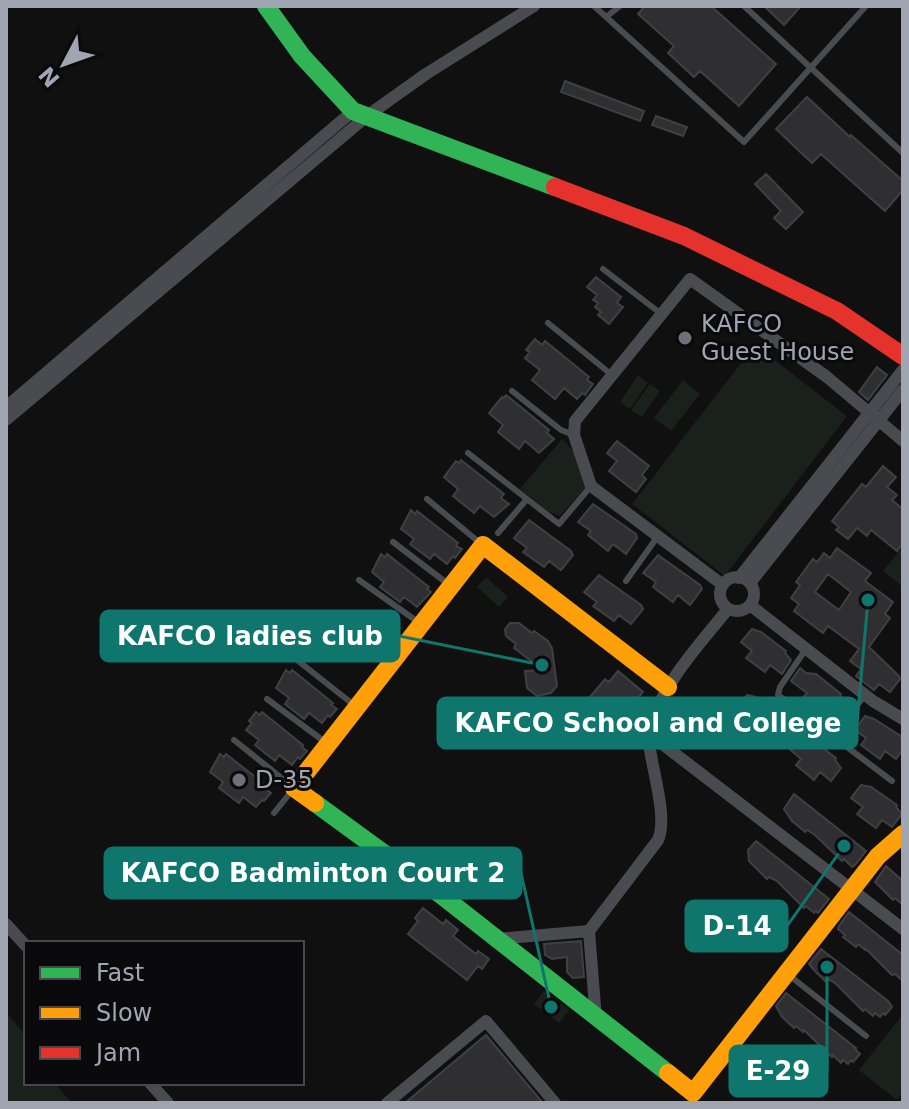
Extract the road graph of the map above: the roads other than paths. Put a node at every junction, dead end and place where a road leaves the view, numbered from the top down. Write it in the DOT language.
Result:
graph roads {
  1 [pos="266,6"];
  2 [pos="534,6"];
  3 [pos="594,6"];
  4 [pos="620,6"];
  5 [pos="744,6"];
  6 [pos="866,6"];
  7 [pos="606,17"];
  8 [pos="810,68"];
  9 [pos="360,114"];
  10 [pos="903,153"];
  11 [pos="603,269"];
  12 [pos="660,313"];
  13 [pos="548,323"];
  14 [pos="903,356"];
  15 [pos="903,370"];
  16 [pos="612,375"];
  17 [pos="903,390"];
  18 [pos="512,391"];
  19 [pos="6,407"];
  20 [pos="875,415"];
  21 [pos="6,420"];
  22 [pos="574,435"];
  23 [pos="903,441"];
  24 [pos="468,453"];
  25 [pos="591,486"];
  26 [pos="427,499"];
  27 [pos="527,499"];
  28 [pos="498,533"];
  29 [pos="658,536"];
  30 [pos="393,542"];
  31 [pos="483,545"];
  32 [pos="359,580"];
  33 [pos="744,580"];
  34 [pos="626,581"];
  35 [pos="723,585"];
  36 [pos="451,587"];
  37 [pos="750,605"];
  38 [pos="728,609"];
  39 [pos="329,620"];
  40 [pos="421,625"];
  41 [pos="806,649"];
  42 [pos="297,660"];
  43 [pos="390,665"];
  44 [pos="668,687"];
  45 [pos="866,695"];
  46 [pos="267,699"];
  47 [pos="357,707"];
  48 [pos="903,719"];
  49 [pos="648,733"];
  50 [pos="833,737"];
  51 [pos="234,740"];
  52 [pos="328,744"];
  53 [pos="892,781"];
  54 [pos="294,788"];
  55 [pos="274,813"];
  56 [pos="903,834"];
  57 [pos="852,890"];
  58 [pos="6,924"];
  59 [pos="903,929"];
  60 [pos="589,931"];
  61 [pos="496,939"];
  62 [pos="24,944"];
  63 [pos="787,973"];
  64 [pos="596,1019"];
  65 [pos="866,1036"];
  66 [pos="689,1098"];
  67 [pos="387,1103"];
  68 [pos="555,1103"];
  1 -- 9 [label="street"];
  2 -- 9 [label="street"];
  3 -- 7 [label="lane"];
  4 -- 7 [label="lane"];
  5 -- 8 [label="lane"];
  6 -- 8 [label="lane"];
  7 -- 8 [label="lane"];
  8 -- 10 [label="lane"];
  9 -- 14 [label="street"];
  9 -- 19 [label="street"];
  9 -- 21 [label="street"];
  11 -- 12 [label="lane"];
  12 -- 16 [label="street"];
  12 -- 20 [label="street"];
  13 -- 16 [label="lane"];
  15 -- 20 [label="street"];
  16 -- 22 [label="street"];
  17 -- 20 [label="street"];
  18 -- 22 [label="lane"];
  20 -- 23 [label="street"];
  20 -- 33 [label="street"];
  22 -- 25 [label="street"];
  24 -- 27 [label="lane"];
  25 -- 27 [label="lane"];
  25 -- 29 [label="street"];
  26 -- 31 [label="lane"];
  27 -- 28 [label="lane"];
  29 -- 34 [label="lane"];
  29 -- 35 [label="street"];
  30 -- 36 [label="lane"];
  31 -- 36 [label="street"];
  31 -- 44 [label="street"];
  32 -- 40 [label="lane"];
  33 -- 35 [label="street"];
  33 -- 37 [label="street"];
  35 -- 38 [label="street"];
  36 -- 40 [label="street"];
  37 -- 38 [label="street"];
  37 -- 41 [label="street"];
  38 -- 44 [label="street"];
  39 -- 43 [label="lane"];
  40 -- 43 [label="street"];
  41 -- 45 [label="street"];
  41 -- 50 [label="lane"];
  42 -- 47 [label="lane"];
  43 -- 47 [label="street"];
  44 -- 49 [label="street"];
  45 -- 48 [label="street"];
  45 -- 50 [label="lane"];
  46 -- 52 [label="lane"];
  47 -- 52 [label="street"];
  49 -- 57 [label="street"];
  49 -- 60 [label="street"];
  50 -- 53 [label="lane"];
  51 -- 54 [label="lane"];
  52 -- 54 [label="street"];
  54 -- 55 [label="lane"];
  54 -- 61 [label="street"];
  56 -- 57 [label="street"];
  57 -- 59 [label="street"];
  57 -- 63 [label="street"];
  58 -- 62 [label="street"];
  60 -- 61 [label="street"];
  60 -- 64 [label="street"];
  61 -- 64 [label="street"];
  63 -- 65 [label="lane"];
  63 -- 66 [label="street"];
  64 -- 66 [label="street"];
  67 -- 68 [label="street"];
}
